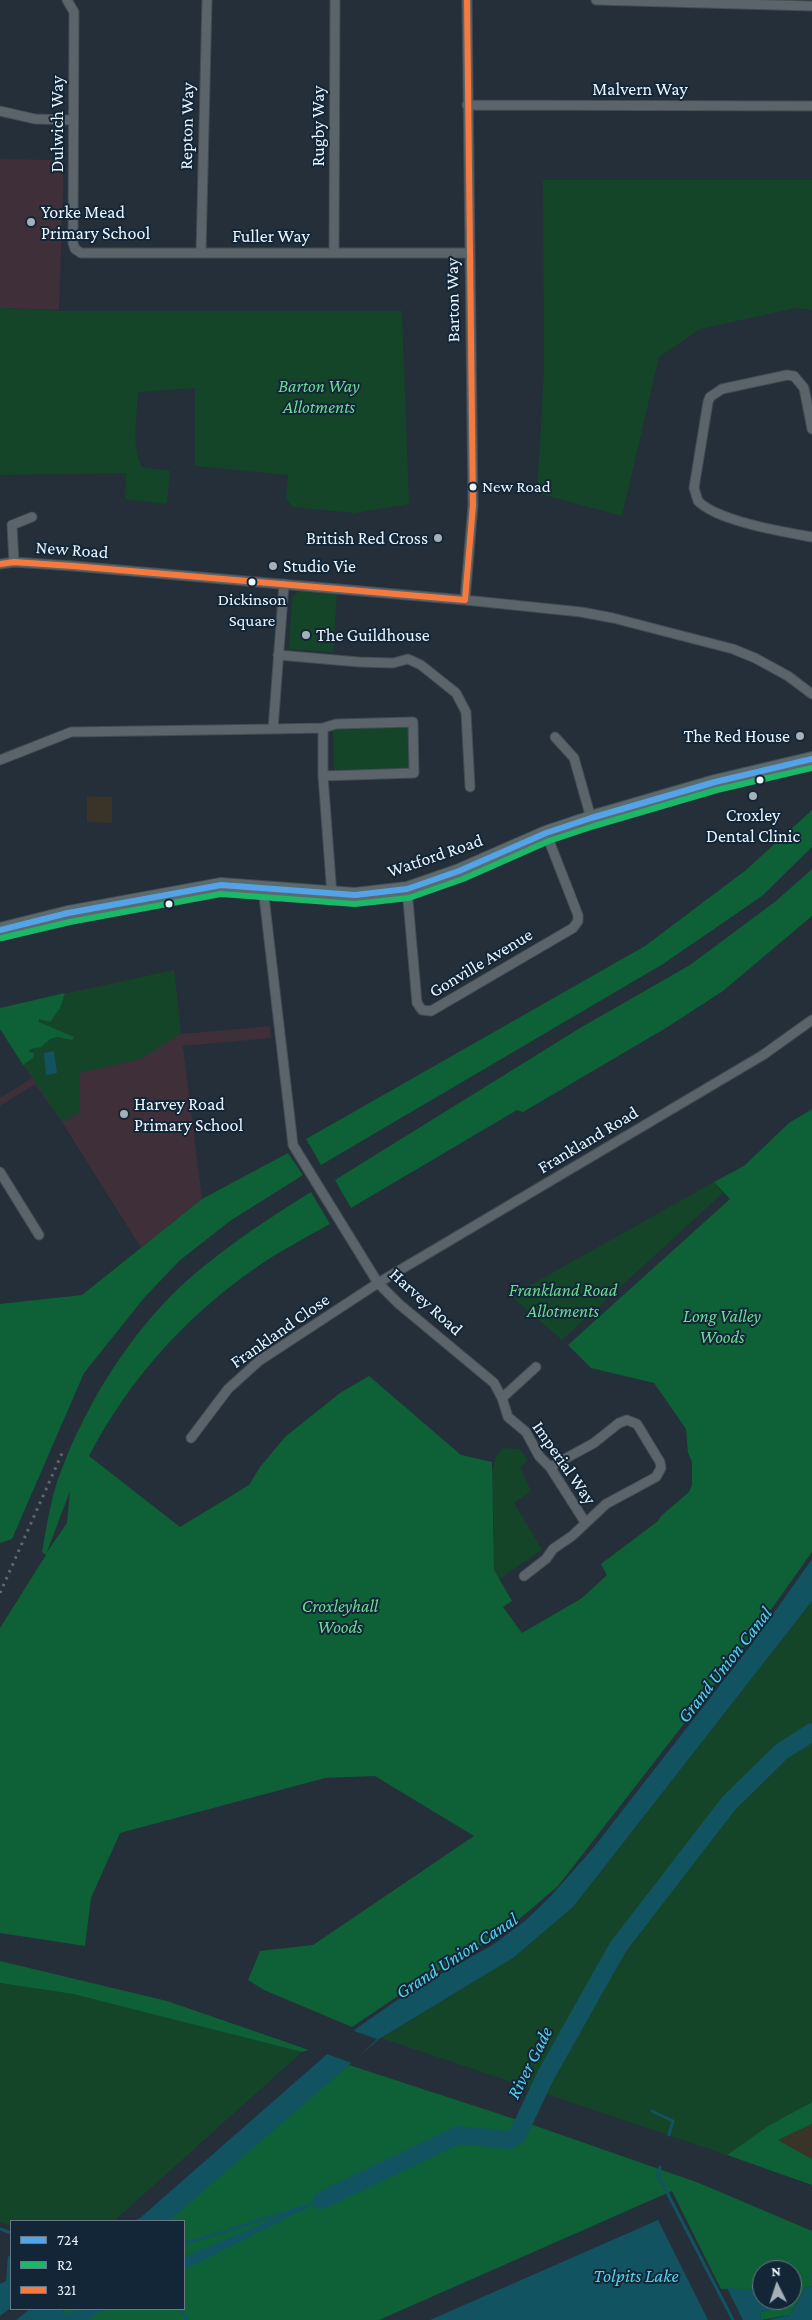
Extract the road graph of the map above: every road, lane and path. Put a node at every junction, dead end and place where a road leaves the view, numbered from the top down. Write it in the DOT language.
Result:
graph roads {
  1 [pos="67,0"];
  2 [pos="207,0"];
  3 [pos="335,0"];
  4 [pos="467,0"];
  5 [pos="596,0"];
  6 [pos="812,6"];
  7 [pos="467,105"];
  8 [pos="812,106"];
  9 [pos="0,111"];
  10 [pos="73,120"];
  11 [pos="74,249"];
  12 [pos="200,252"];
  13 [pos="334,253"];
  14 [pos="469,253"];
  15 [pos="812,428"];
  16 [pos="32,517"];
  17 [pos="812,537"];
  18 [pos="14,562"];
  19 [pos="0,564"];
  20 [pos="284,584"];
  21 [pos="465,600"];
  22 [pos="278,655"];
  23 [pos="812,694"];
  24 [pos="324,728"];
  25 [pos="273,729"];
  26 [pos="555,737"];
  27 [pos="812,758"];
  28 [pos="0,760"];
  29 [pos="323,776"];
  30 [pos="470,787"];
  31 [pos="591,818"];
  32 [pos="546,833"];
  33 [pos="263,888"];
  34 [pos="407,889"];
  35 [pos="332,895"];
  36 [pos="0,930"];
  37 [pos="812,1020"];
  38 [pos="0,1172"];
  39 [pos="39,1235"];
  40 [pos="378,1283"];
  41 [pos="536,1367"];
  42 [pos="502,1398"];
  43 [pos="191,1438"];
  44 [pos="550,1467"];
  45 [pos="585,1522"];
  46 [pos="524,1576"];
  1 -- 10 [label="street, Dulwich Way"];
  2 -- 12 [label="street, Repton Way"];
  3 -- 13 [label="street, Rugby Way"];
  4 -- 7 [label="street, Barton Way"];
  5 -- 6 [label="street"];
  7 -- 8 [label="street, Malvern Way"];
  7 -- 14 [label="street, Barton Way"];
  9 -- 10 [label="street"];
  10 -- 11 [label="street, Dulwich Way"];
  11 -- 12 [label="street, Fuller Way"];
  12 -- 13 [label="street, Fuller Way"];
  13 -- 14 [label="street, Fuller Way"];
  14 -- 21 [label="street, Barton Way"];
  15 -- 17 [label="street"];
  16 -- 18 [label="street"];
  18 -- 19 [label="street, New Road"];
  18 -- 20 [label="street, New Road"];
  20 -- 21 [label="street, New Road"];
  20 -- 22 [label="street"];
  21 -- 23 [label="street, New Road"];
  22 -- 25 [label="street"];
  22 -- 30 [label="street"];
  24 -- 25 [label="street"];
  24 -- 29 [label="street"];
  24 -- 29 [label="street"];
  25 -- 28 [label="street"];
  26 -- 31 [label="street"];
  27 -- 31 [label="main road, Watford Road"];
  29 -- 35 [label="street"];
  31 -- 32 [label="main road, Watford Road"];
  32 -- 34 [label="main road, Watford Road"];
  32 -- 34 [label="street, Gonville Avenue"];
  33 -- 35 [label="main road, Watford Road"];
  33 -- 36 [label="main road, Watford Road"];
  33 -- 40 [label="street, Harvey Road"];
  34 -- 35 [label="main road, Watford Road"];
  37 -- 40 [label="street, Frankland Road"];
  38 -- 39 [label="street"];
  40 -- 42 [label="street, Harvey Road"];
  40 -- 43 [label="street, Frankland Close"];
  41 -- 42 [label="street"];
  42 -- 44 [label="street, Imperial Way"];
  44 -- 45 [label="street, Imperial Way"];
  44 -- 45 [label="street"];
  45 -- 46 [label="street"];
}
